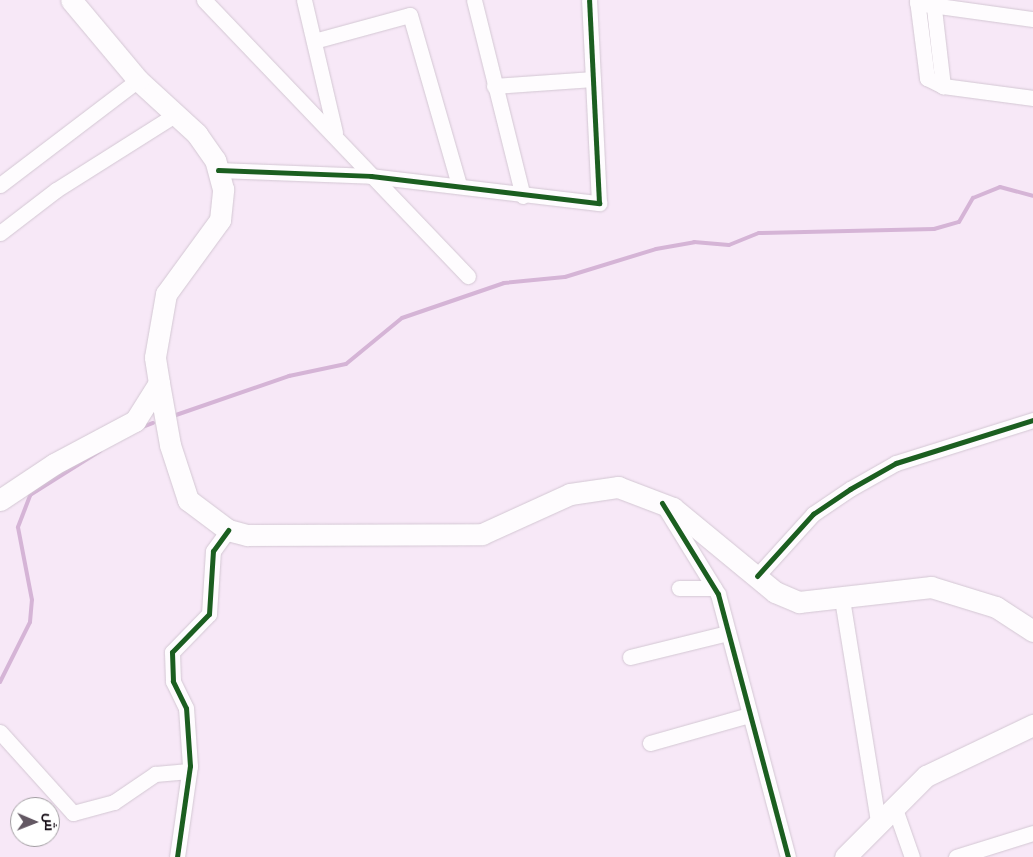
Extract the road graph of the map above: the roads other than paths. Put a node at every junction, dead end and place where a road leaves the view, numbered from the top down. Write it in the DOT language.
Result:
graph roads {
  1 [pos="71,0"];
  2 [pos="204,0"];
  3 [pos="304,0"];
  4 [pos="474,0"];
  5 [pos="589,0"];
  6 [pos="917,2"];
  7 [pos="933,2"];
  8 [pos="1033,20"];
  9 [pos="314,41"];
  10 [pos="593,79"];
  11 [pos="138,80"];
  12 [pos="494,86"];
  13 [pos="943,86"];
  14 [pos="1033,98"];
  15 [pos="176,114"];
  16 [pos="336,133"];
  17 [pos="218,170"];
  18 [pos="371,176"];
  19 [pos="0,184"];
  20 [pos="459,185"];
  21 [pos="523,196"];
  22 [pos="0,233"];
  23 [pos="468,276"];
  24 [pos="159,383"];
  25 [pos="1033,420"];
  26 [pos="0,500"];
  27 [pos="662,503"];
  28 [pos="228,530"];
  29 [pos="757,576"];
  30 [pos="679,588"];
  31 [pos="714,588"];
  32 [pos="842,599"];
  33 [pos="1033,631"];
  34 [pos="728,633"];
  35 [pos="630,657"];
  36 [pos="749,715"];
  37 [pos="1033,725"];
  38 [pos="2,739"];
  39 [pos="650,743"];
  40 [pos="189,771"];
  41 [pos="894,806"];
  42 [pos="878,821"];
  43 [pos="1033,834"];
  44 [pos="845,855"];
  45 [pos="177,857"];
  46 [pos="788,857"];
  47 [pos="912,857"];
  48 [pos="956,857"];
  1 -- 11 [label="main road"];
  2 -- 16 [label="street"];
  3 -- 9 [label="street"];
  4 -- 12 [label="street"];
  5 -- 10 [label="street"];
  6 -- 7 [label="street"];
  6 -- 13 [label="street"];
  7 -- 8 [label="street"];
  7 -- 13 [label="street"];
  9 -- 16 [label="street"];
  9 -- 20 [label="street"];
  10 -- 12 [label="street"];
  10 -- 21 [label="street"];
  11 -- 15 [label="main road"];
  11 -- 19 [label="street"];
  12 -- 21 [label="street"];
  13 -- 14 [label="street"];
  15 -- 17 [label="main road"];
  15 -- 22 [label="street"];
  16 -- 18 [label="street"];
  17 -- 18 [label="street"];
  17 -- 24 [label="main road"];
  18 -- 20 [label="street"];
  18 -- 23 [label="street"];
  20 -- 21 [label="street"];
  24 -- 26 [label="main road"];
  24 -- 28 [label="main road"];
  25 -- 29 [label="street"];
  27 -- 28 [label="main road"];
  27 -- 29 [label="main road"];
  27 -- 31 [label="street"];
  28 -- 40 [label="street"];
  29 -- 32 [label="main road"];
  30 -- 31 [label="street"];
  31 -- 34 [label="street"];
  32 -- 33 [label="main road"];
  32 -- 42 [label="street"];
  34 -- 35 [label="street"];
  34 -- 36 [label="street"];
  36 -- 39 [label="street"];
  36 -- 46 [label="street"];
  37 -- 41 [label="main road"];
  38 -- 40 [label="street"];
  40 -- 45 [label="street"];
  41 -- 42 [label="main road"];
  41 -- 47 [label="street"];
  42 -- 44 [label="main road"];
  43 -- 48 [label="street"];
}
